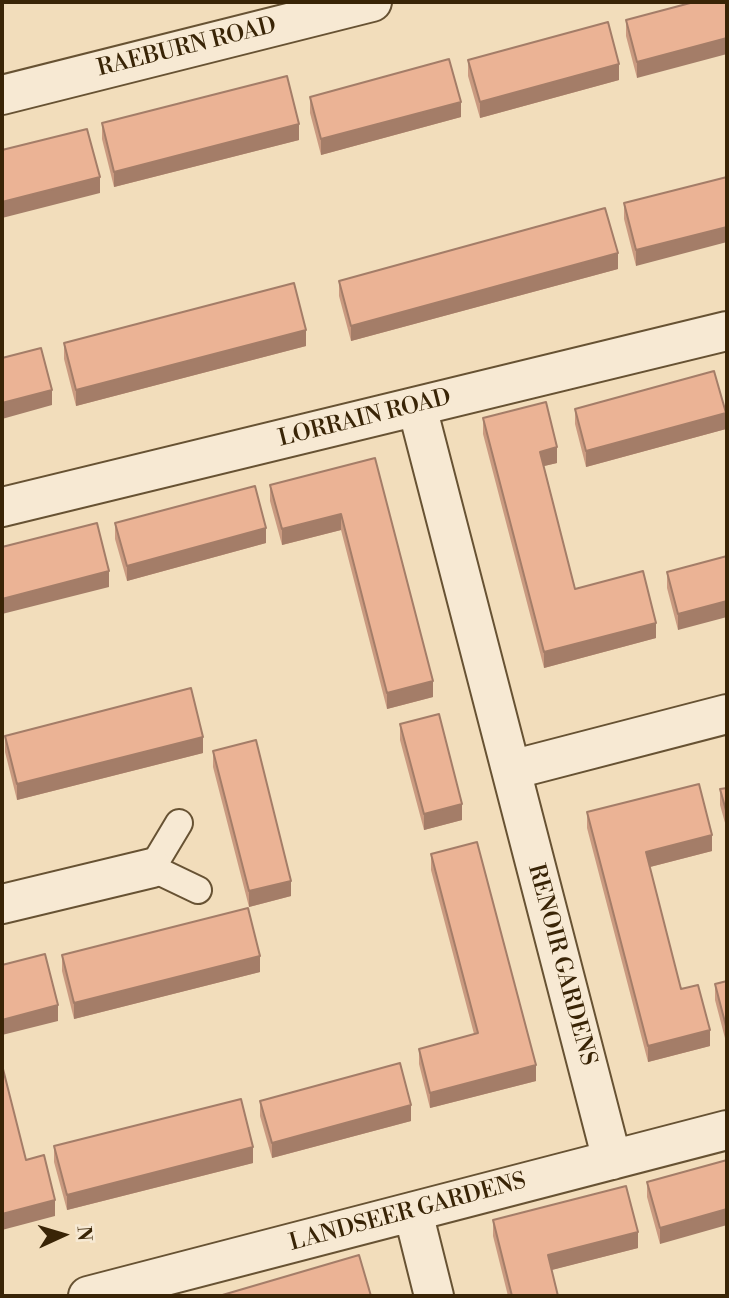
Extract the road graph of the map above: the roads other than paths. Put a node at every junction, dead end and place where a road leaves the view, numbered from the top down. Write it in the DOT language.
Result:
graph roads {
  1 [pos="372,2"];
  2 [pos="2,95"];
  3 [pos="727,331"];
  4 [pos="417,407"];
  5 [pos="2,507"];
  6 [pos="727,714"];
  7 [pos="510,770"];
  8 [pos="179,823"];
  9 [pos="152,868"];
  10 [pos="198,890"];
  11 [pos="2,904"];
  12 [pos="727,1130"];
  13 [pos="612,1160"];
  14 [pos="413,1212"];
  15 [pos="88,1296"];
  16 [pos="434,1296"];
  1 -- 2 [label="street, RAEBURN ROAD"];
  3 -- 4 [label="street, LORRAIN ROAD"];
  4 -- 5 [label="street, LORRAIN ROAD"];
  4 -- 7 [label="street, RENOIR GARDENS"];
  6 -- 7 [label="street"];
  7 -- 13 [label="street, RENOIR GARDENS"];
  8 -- 9 [label="lane"];
  9 -- 10 [label="lane"];
  9 -- 11 [label="street"];
  12 -- 13 [label="street, LANDSEER GARDENS"];
  13 -- 14 [label="street, LANDSEER GARDENS"];
  14 -- 15 [label="street, LANDSEER GARDENS"];
  14 -- 16 [label="street"];
}
